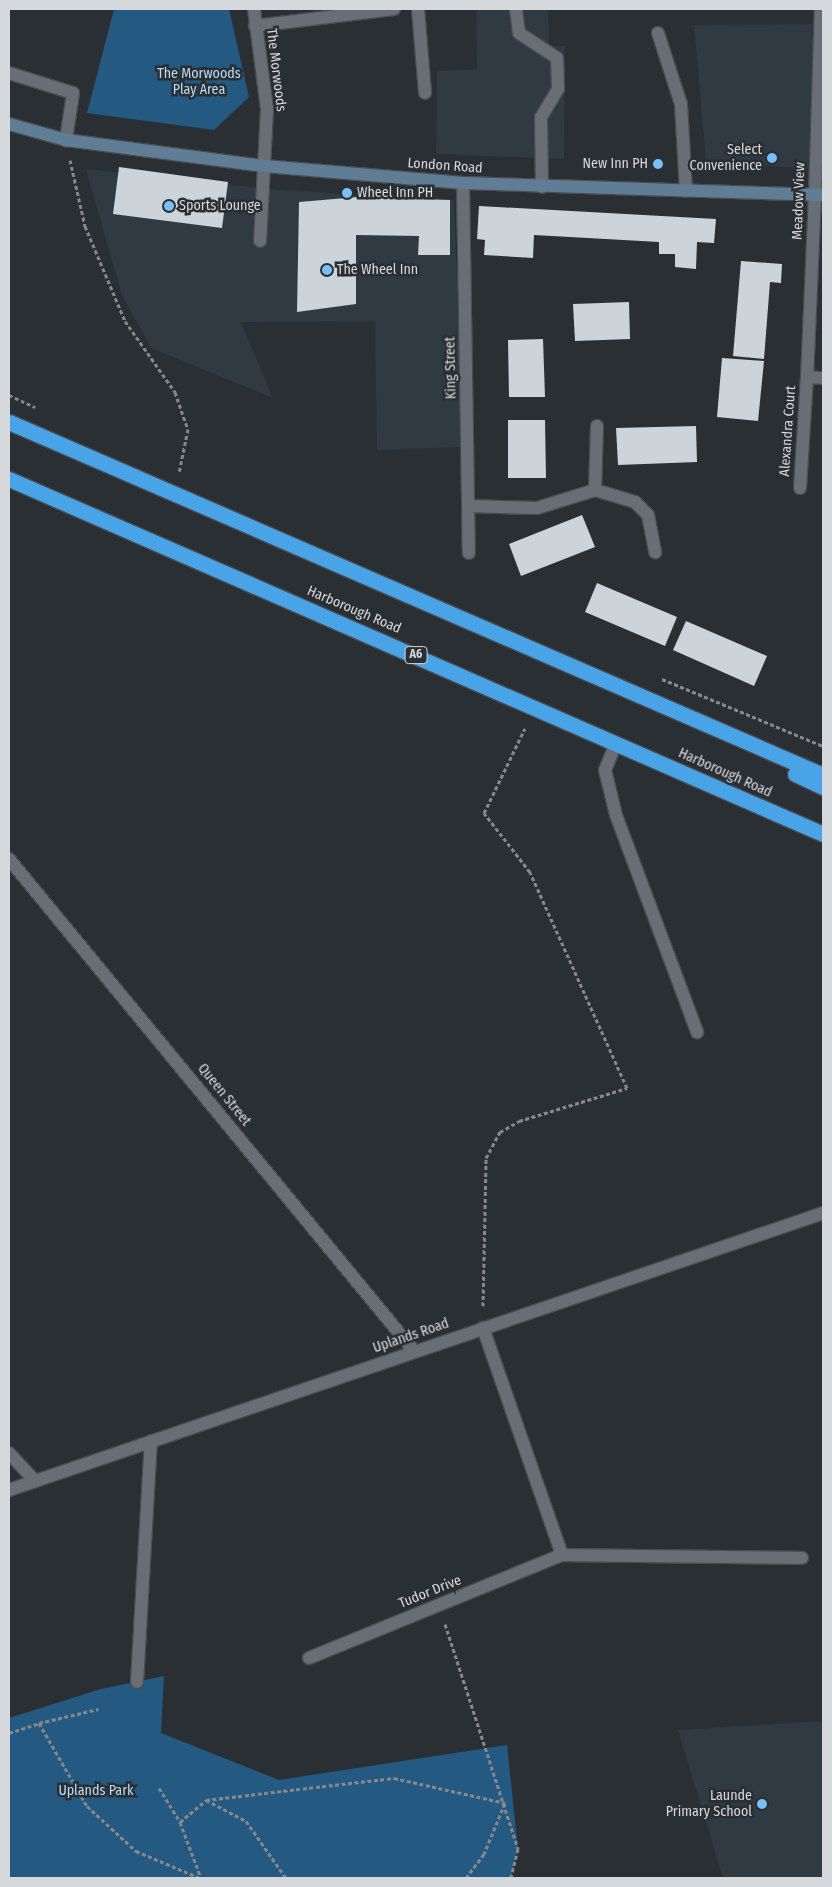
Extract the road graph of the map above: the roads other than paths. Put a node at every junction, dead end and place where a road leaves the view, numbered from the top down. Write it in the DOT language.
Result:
graph roads {
  1 [pos="254,9"];
  2 [pos="394,9"];
  3 [pos="418,9"];
  4 [pos="516,9"];
  5 [pos="821,9"];
  6 [pos="255,26"];
  7 [pos="658,33"];
  8 [pos="9,73"];
  9 [pos="425,93"];
  10 [pos="9,124"];
  11 [pos="66,140"];
  12 [pos="264,166"];
  13 [pos="463,183"];
  14 [pos="542,187"];
  15 [pos="686,190"];
  16 [pos="819,195"];
  17 [pos="260,241"];
  18 [pos="807,377"];
  19 [pos="823,378"];
  20 [pos="9,422"];
  21 [pos="597,426"];
  22 [pos="9,479"];
  23 [pos="800,488"];
  24 [pos="595,490"];
  25 [pos="468,506"];
  26 [pos="655,552"];
  27 [pos="469,553"];
  28 [pos="616,743"];
  29 [pos="784,759"];
  30 [pos="823,775"];
  31 [pos="823,788"];
  32 [pos="823,834"];
  33 [pos="9,859"];
  34 [pos="697,1032"];
  35 [pos="823,1213"];
  36 [pos="482,1328"];
  37 [pos="414,1351"];
  38 [pos="151,1441"];
  39 [pos="9,1453"];
  40 [pos="35,1481"];
  41 [pos="9,1490"];
  42 [pos="562,1555"];
  43 [pos="802,1558"];
  44 [pos="309,1658"];
  45 [pos="137,1682"];
  1 -- 6 [label="street, The Morwoods"];
  2 -- 6 [label="street"];
  3 -- 9 [label="street"];
  4 -- 14 [label="street"];
  5 -- 16 [label="street, Meadow View"];
  6 -- 12 [label="street, The Morwoods"];
  7 -- 15 [label="street"];
  8 -- 11 [label="street"];
  10 -- 11 [label="main road, London Road"];
  11 -- 12 [label="main road, London Road"];
  12 -- 13 [label="main road, London Road"];
  12 -- 17 [label="street, The Morwoods"];
  13 -- 14 [label="main road, London Road"];
  13 -- 25 [label="street, King Street"];
  14 -- 15 [label="main road, London Road"];
  15 -- 16 [label="main road, London Road"];
  16 -- 18 [label="street, Meadow View"];
  18 -- 19 [label="street"];
  18 -- 23 [label="street, Alexandra Court"];
  20 -- 29 [label="highway"];
  21 -- 24 [label="street"];
  22 -- 28 [label="highway, Harborough Road / A6"];
  24 -- 25 [label="street"];
  24 -- 26 [label="street"];
  25 -- 27 [label="street, King Street"];
  28 -- 32 [label="highway, Harborough Road / A6"];
  28 -- 34 [label="street"];
  29 -- 30 [label="highway"];
  29 -- 31 [label="highway"];
  33 -- 37 [label="street, Queen Street"];
  35 -- 36 [label="street, Uplands Road"];
  36 -- 37 [label="street, Uplands Road"];
  36 -- 42 [label="street"];
  37 -- 38 [label="street, Uplands Road"];
  38 -- 40 [label="street, Uplands Road"];
  38 -- 45 [label="street"];
  39 -- 40 [label="street"];
  40 -- 41 [label="street, Uplands Road"];
  42 -- 43 [label="street, Tudor Drive"];
  42 -- 44 [label="street, Tudor Drive"];
}
